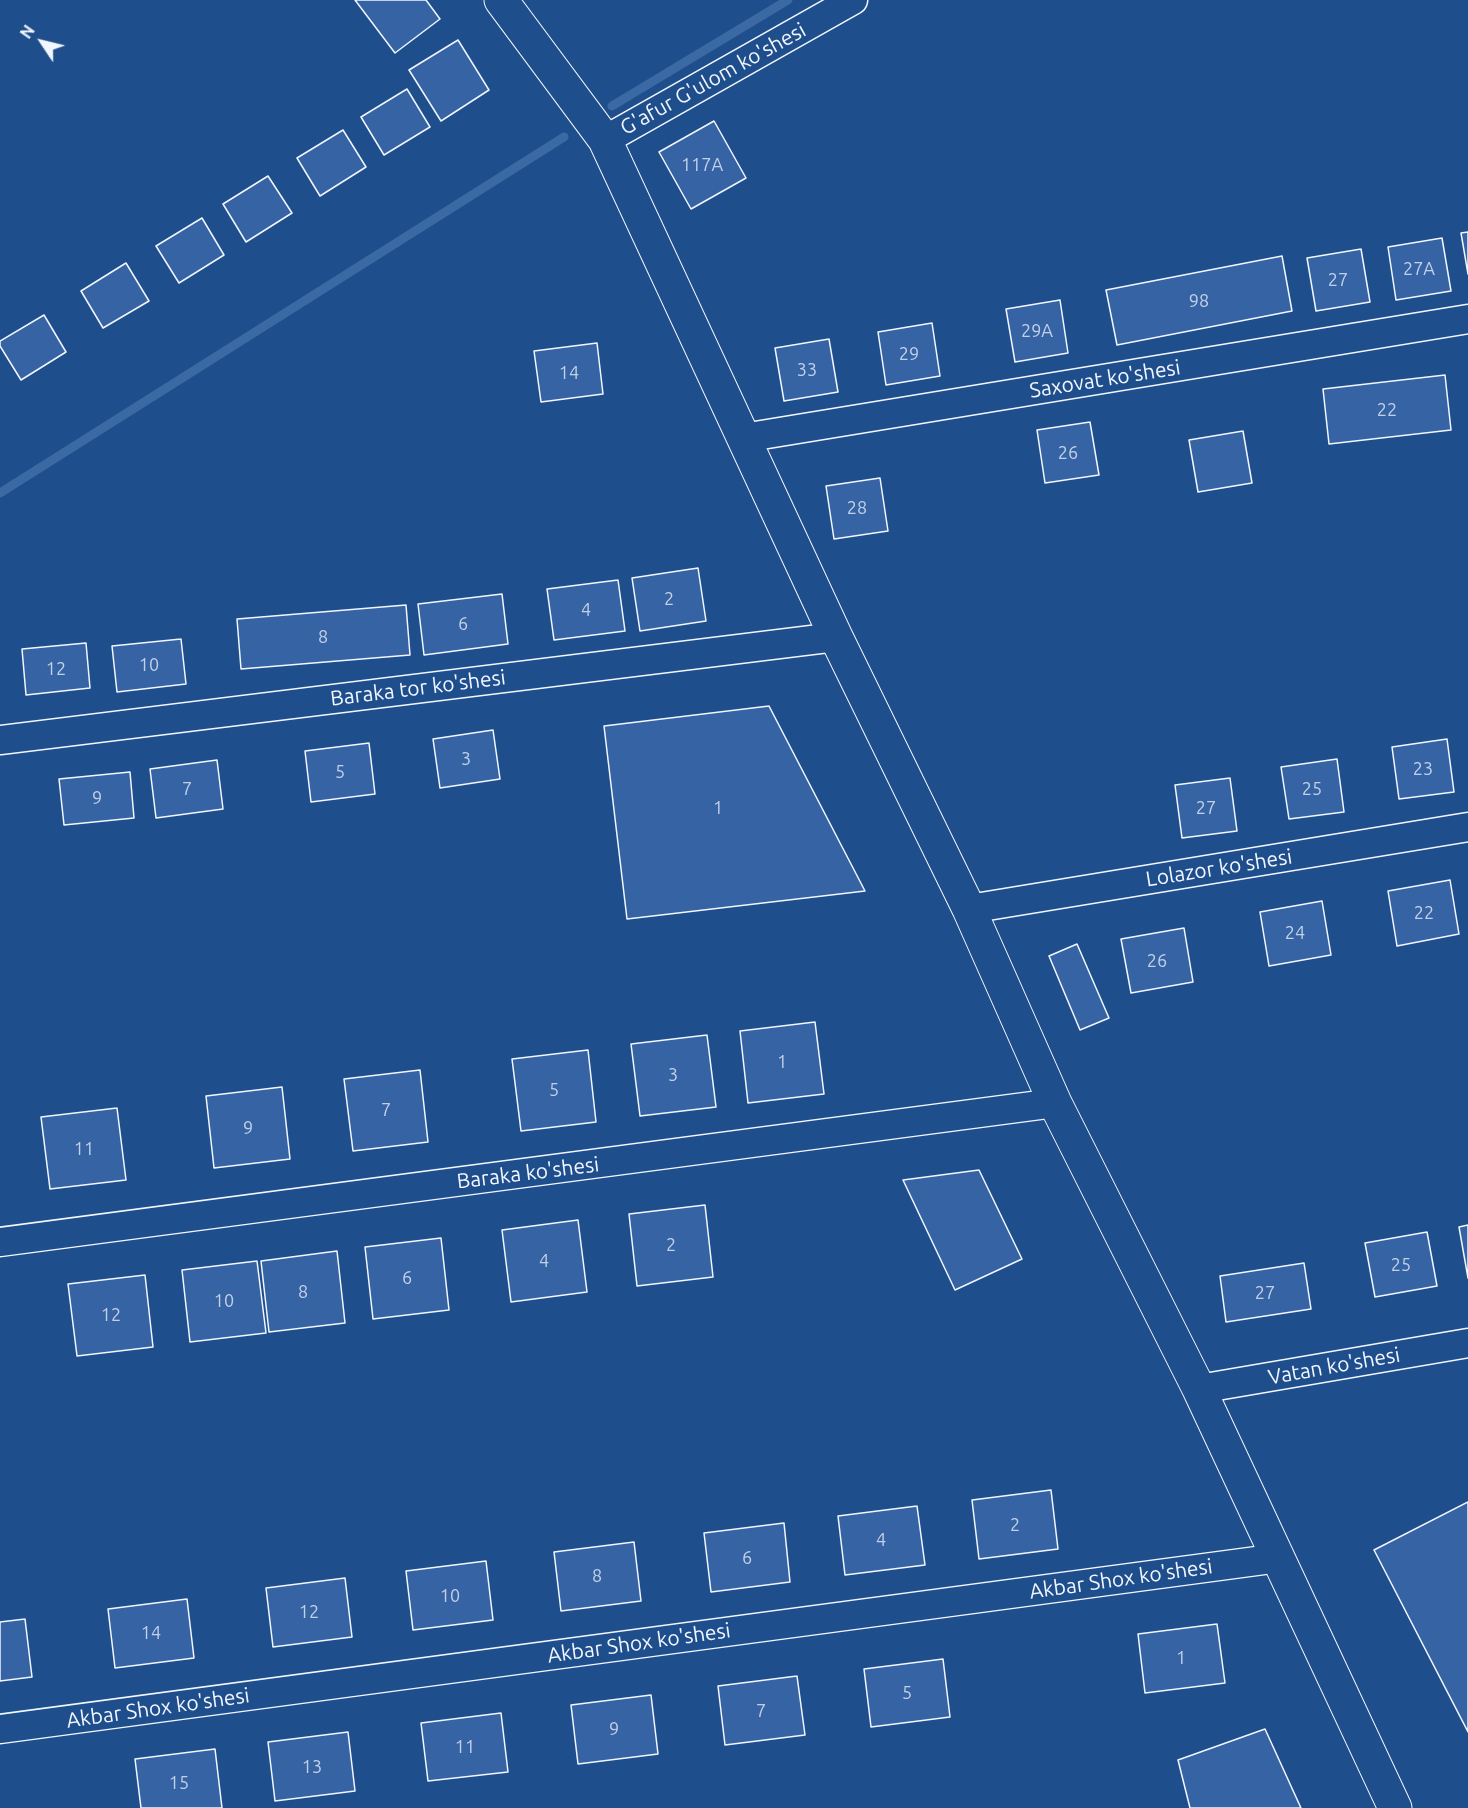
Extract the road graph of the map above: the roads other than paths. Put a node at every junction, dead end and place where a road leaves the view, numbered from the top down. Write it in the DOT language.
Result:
graph roads {
  1 [pos="501,0"];
  2 [pos="853,0"];
  3 [pos="605,140"];
  4 [pos="1468,319"];
  5 [pos="743,438"];
  6 [pos="836,636"];
  7 [pos="0,740"];
  8 [pos="1468,827"];
  9 [pos="969,909"];
  10 [pos="1055,1103"];
  11 [pos="0,1242"];
  12 [pos="1468,1343"];
  13 [pos="1199,1389"];
  14 [pos="1279,1558"];
  15 [pos="0,1729"];
  16 [pos="1395,1808"];
  1 -- 3 [label="street"];
  2 -- 3 [label="street, G'afur G'ulom ko'shesi"];
  3 -- 5 [label="street"];
  4 -- 5 [label="street, Saxovat ko'shesi"];
  5 -- 6 [label="street"];
  6 -- 7 [label="street, Baraka tor ko'shesi"];
  6 -- 9 [label="street"];
  8 -- 9 [label="street, Lolazor ko'shesi"];
  9 -- 10 [label="street"];
  10 -- 11 [label="street, Baraka ko'shesi"];
  10 -- 13 [label="street"];
  12 -- 13 [label="street, Vatan ko'shesi"];
  13 -- 14 [label="street"];
  14 -- 15 [label="street, Akbar Shox ko'shesi"];
  14 -- 16 [label="street"];
}
